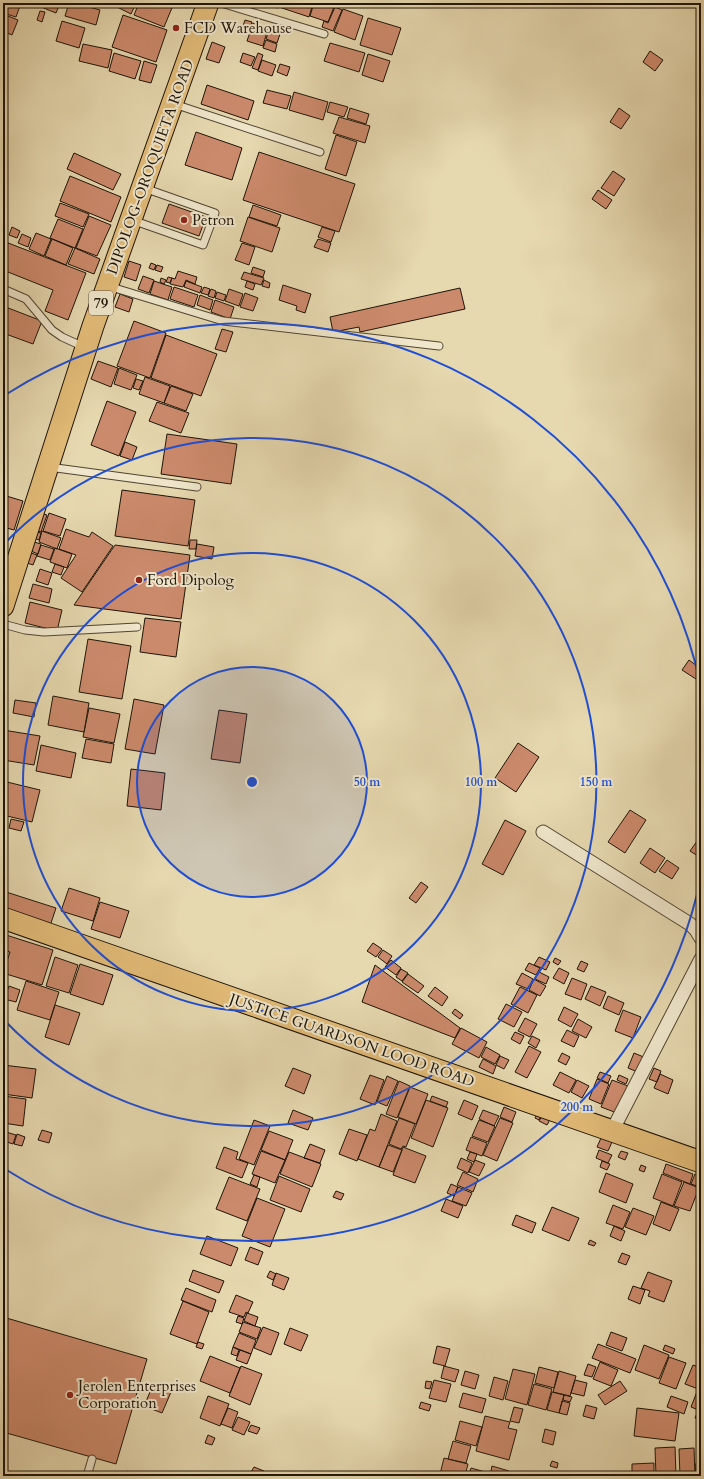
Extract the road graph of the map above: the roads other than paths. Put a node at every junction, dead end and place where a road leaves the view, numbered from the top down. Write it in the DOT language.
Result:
graph roads {
  1 [pos="208,3"];
  2 [pos="221,3"];
  3 [pos="324,34"];
  4 [pos="172,104"];
  5 [pos="320,152"];
  6 [pos="142,187"];
  7 [pos="131,219"];
  8 [pos="107,286"];
  9 [pos="3,289"];
  10 [pos="439,346"];
  11 [pos="86,347"];
  12 [pos="48,466"];
  13 [pos="197,487"];
  14 [pos="3,606"];
  15 [pos="3,624"];
  16 [pos="137,627"];
  17 [pos="543,832"];
  18 [pos="3,918"];
  19 [pos="701,938"];
  20 [pos="701,960"];
  21 [pos="612,1131"];
  22 [pos="701,1162"];
  23 [pos="92,1459"];
  24 [pos="87,1476"];
  1 -- 4 [label="main road, DIPOLOG-OROQUIETA ROAD / 79"];
  2 -- 3 [label="lane"];
  4 -- 5 [label="lane"];
  4 -- 6 [label="main road, DIPOLOG-OROQUIETA ROAD / 79"];
  6 -- 7 [label="main road, DIPOLOG-OROQUIETA ROAD / 79"];
  6 -- 7 [label="lane"];
  7 -- 8 [label="main road, DIPOLOG-OROQUIETA ROAD / 79"];
  8 -- 10 [label="lane"];
  8 -- 11 [label="main road, DIPOLOG-OROQUIETA ROAD / 79"];
  9 -- 11 [label="lane"];
  11 -- 12 [label="main road, DIPOLOG-OROQUIETA ROAD / 79"];
  12 -- 13 [label="lane"];
  12 -- 14 [label="main road, DIPOLOG-OROQUIETA ROAD / 79"];
  15 -- 16 [label="lane"];
  17 -- 19 [label="street"];
  18 -- 21 [label="main road, JUSTICE GUARDSON LOOD ROAD"];
  20 -- 21 [label="street"];
  21 -- 22 [label="main road, JUSTICE GUARDSON LOOD ROAD"];
  23 -- 24 [label="lane"];
}
